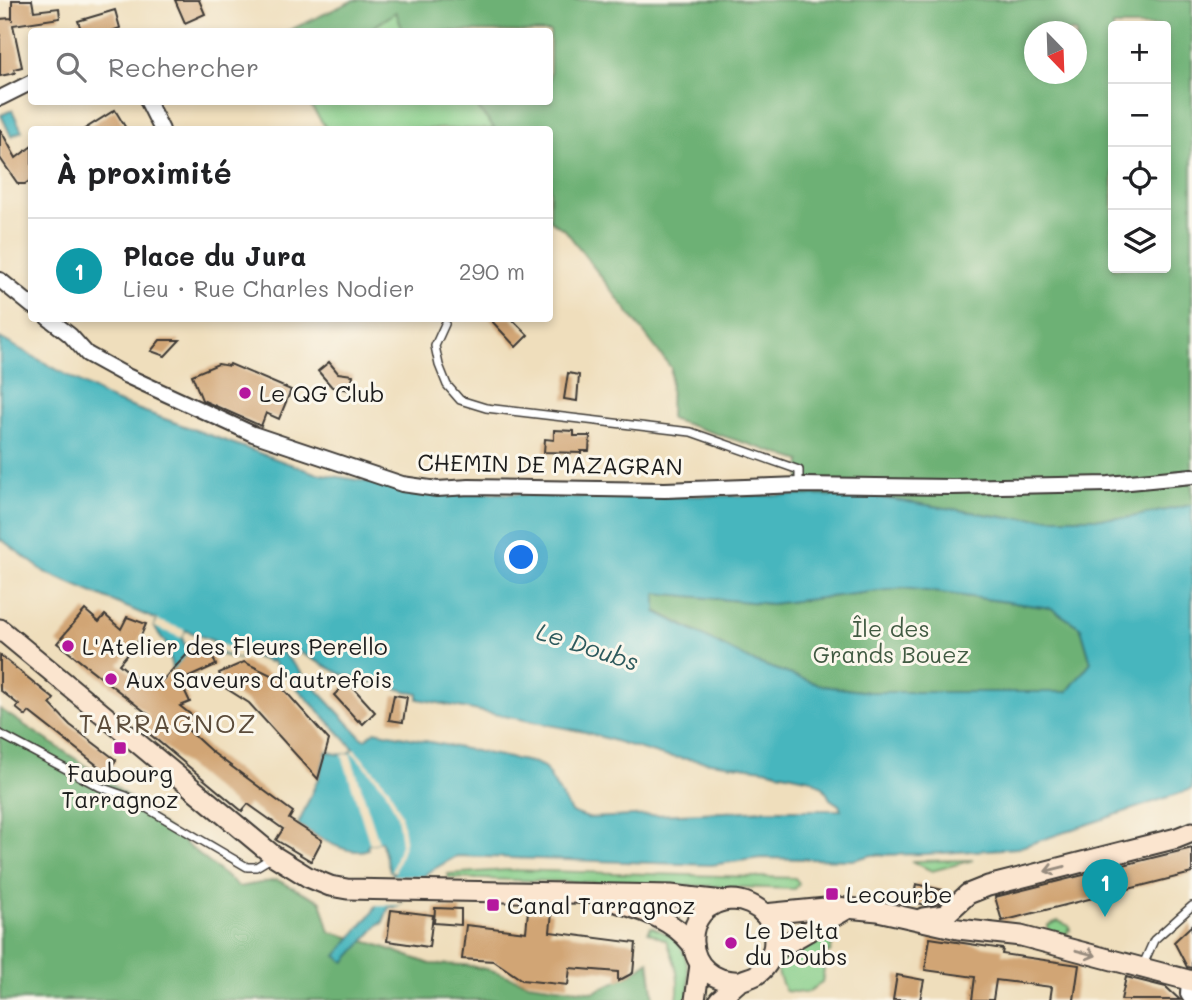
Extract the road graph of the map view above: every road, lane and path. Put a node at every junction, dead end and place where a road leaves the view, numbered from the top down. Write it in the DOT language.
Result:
graph roads {
  1 [pos="28,84"];
  2 [pos="0,98"];
  3 [pos="150,105"];
  4 [pos="160,126"];
  5 [pos="0,280"];
  6 [pos="28,303"];
  7 [pos="53,322"];
  8 [pos="445,324"];
  9 [pos="1192,477"];
  10 [pos="799,485"];
  11 [pos="0,629"];
  12 [pos="0,734"];
  13 [pos="1192,832"];
  14 [pos="274,856"];
  15 [pos="592,894"];
  16 [pos="723,901"];
  17 [pos="1192,906"];
  18 [pos="851,908"];
  19 [pos="764,914"];
  20 [pos="915,918"];
  21 [pos="692,944"];
  22 [pos="772,952"];
  23 [pos="700,965"];
  24 [pos="1142,968"];
  25 [pos="1190,980"];
  26 [pos="741,981"];
  27 [pos="695,1000"];
  28 [pos="719,1000"];
  29 [pos="1192,1000"];
  1 -- 2 [label="street"];
  3 -- 4 [label="street"];
  5 -- 6 [label="street"];
  7 -- 10 [label="street, CHEMIN DE MAZAGRAN"];
  8 -- 10 [label="lane, CHEMIN DE MAZAGRAN"];
  9 -- 10 [label="street, CHEMIN DE MAZAGRAN"];
  11 -- 14 [label="main road"];
  12 -- 14 [label="lane"];
  13 -- 20 [label="main road, one-way"];
  14 -- 15 [label="main road"];
  15 -- 16 [label="main road"];
  15 -- 21 [label="main road"];
  16 -- 19 [label="main road"];
  16 -- 21 [label="main road"];
  17 -- 24 [label="lane"];
  18 -- 19 [label="main road"];
  18 -- 20 [label="main road"];
  18 -- 22 [label="main road"];
  19 -- 22 [label="main road"];
  20 -- 24 [label="main road, one-way"];
  21 -- 23 [label="main road"];
  22 -- 26 [label="main road"];
  23 -- 26 [label="main road"];
  23 -- 27 [label="main road"];
  24 -- 25 [label="main road"];
  25 -- 29 [label="street"];
  26 -- 28 [label="main road"];
}
